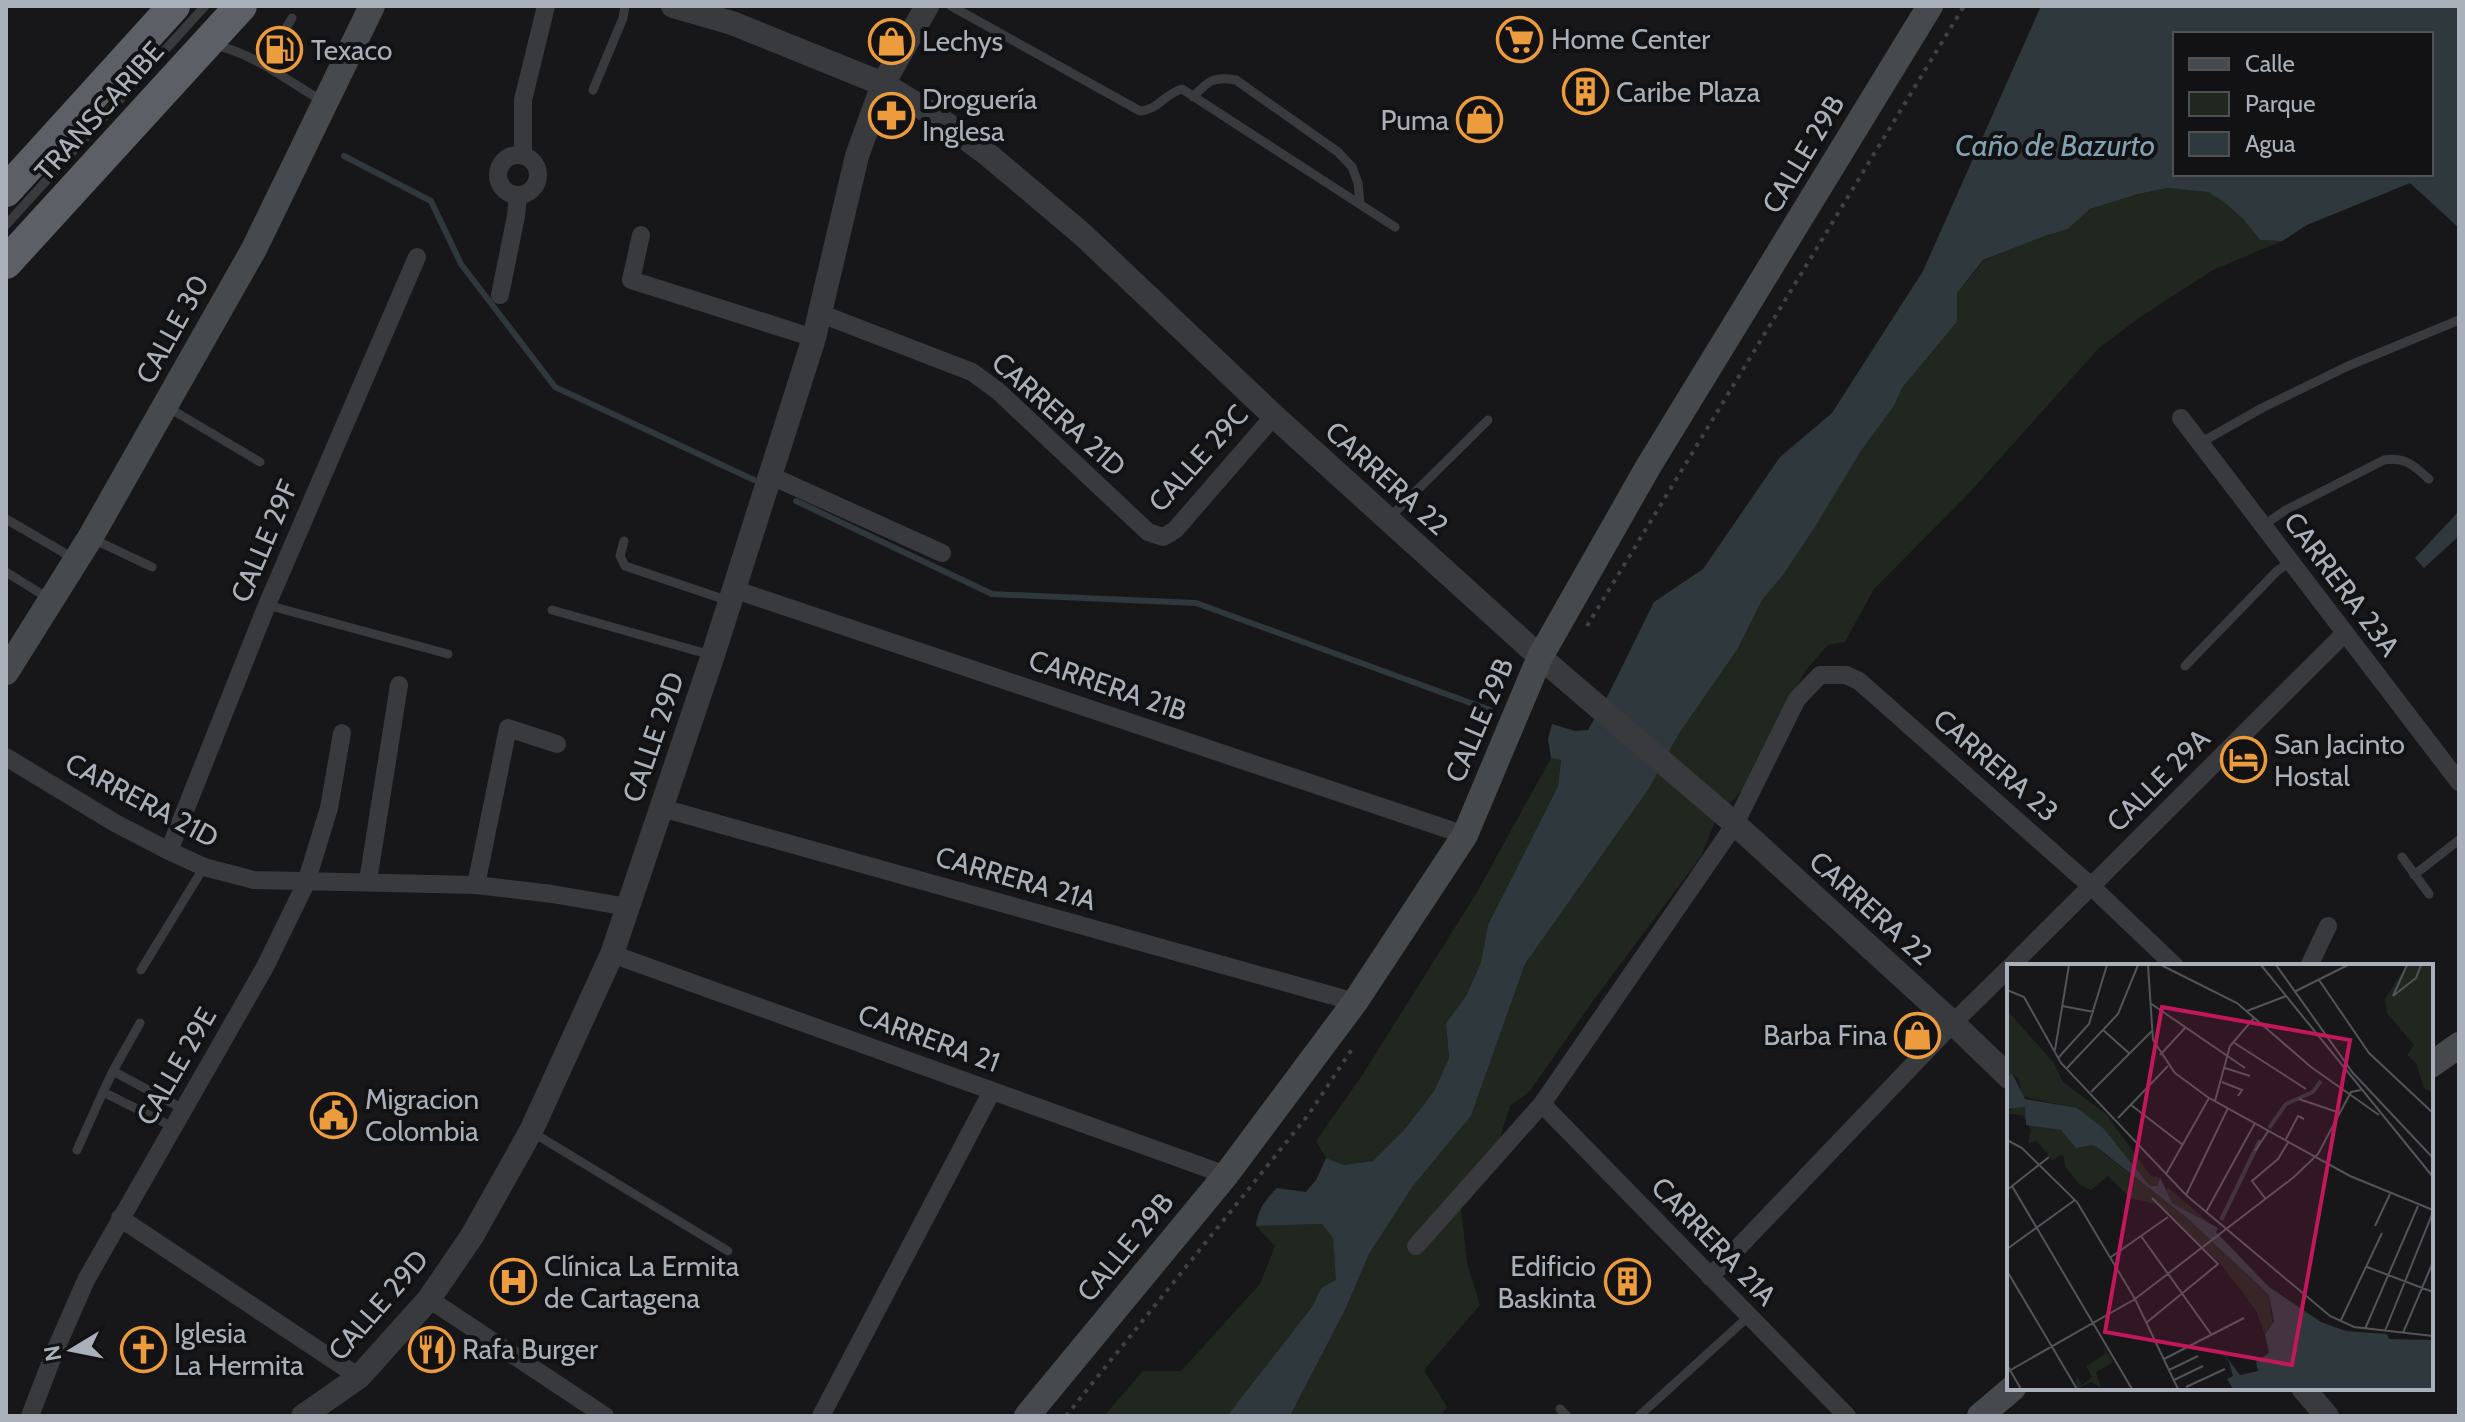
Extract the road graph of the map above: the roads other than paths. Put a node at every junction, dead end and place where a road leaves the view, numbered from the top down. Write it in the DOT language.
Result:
graph roads {
  1 [pos="174,6"];
  2 [pos="205,6"];
  3 [pos="241,6"];
  4 [pos="546,6"];
  5 [pos="625,6"];
  6 [pos="673,6"];
  7 [pos="927,6"];
  8 [pos="951,6"];
  9 [pos="1930,6"];
  10 [pos="368,7"];
  11 [pos="734,14"];
  12 [pos="292,18"];
  13 [pos="281,37"];
  14 [pos="206,44"];
  15 [pos="883,84"];
  16 [pos="593,90"];
  17 [pos="1193,97"];
  18 [pos="325,102"];
  19 [pos="523,155"];
  20 [pos="6,191"];
  21 [pos="518,196"];
  22 [pos="1360,204"];
  23 [pos="6,225"];
  24 [pos="1395,227"];
  25 [pos="641,235"];
  26 [pos="417,257"];
  27 [pos="6,263"];
  28 [pos="500,295"];
  29 [pos="819,313"];
  30 [pos="2459,320"];
  31 [pos="814,338"];
  32 [pos="166,406"];
  33 [pos="1274,416"];
  34 [pos="2181,418"];
  35 [pos="1488,420"];
  36 [pos="2200,443"];
  37 [pos="260,462"];
  38 [pos="769,475"];
  39 [pos="2429,479"];
  40 [pos="6,519"];
  41 [pos="1388,519"];
  42 [pos="2262,526"];
  43 [pos="1163,537"];
  44 [pos="90,538"];
  45 [pos="624,541"];
  46 [pos="942,553"];
  47 [pos="75,560"];
  48 [pos="2290,562"];
  49 [pos="152,567"];
  50 [pos="6,572"];
  51 [pos="731,595"];
  52 [pos="51,600"];
  53 [pos="267,605"];
  54 [pos="552,610"];
  55 [pos="2344,634"];
  56 [pos="448,654"];
  57 [pos="713,655"];
  58 [pos="1540,657"];
  59 [pos="2185,666"];
  60 [pos="6,672"];
  61 [pos="399,685"];
  62 [pos="342,733"];
  63 [pos="557,744"];
  64 [pos="6,757"];
  65 [pos="2459,782"];
  66 [pos="662,808"];
  67 [pos="1727,818"];
  68 [pos="1465,835"];
  69 [pos="2459,840"];
  70 [pos="169,851"];
  71 [pos="2402,857"];
  72 [pos="204,867"];
  73 [pos="2414,875"];
  74 [pos="368,881"];
  75 [pos="306,883"];
  76 [pos="476,885"];
  77 [pos="2092,887"];
  78 [pos="2429,894"];
  79 [pos="628,907"];
  80 [pos="2328,926"];
  81 [pos="612,954"];
  82 [pos="2013,964"];
  83 [pos="2173,964"];
  84 [pos="2310,964"];
  85 [pos="141,970"];
  86 [pos="2007,970"];
  87 [pos="1355,1002"];
  88 [pos="140,1023"];
  89 [pos="1953,1023"];
  90 [pos="2459,1045"];
  91 [pos="2433,1064"];
  92 [pos="113,1071"];
  93 [pos="2007,1075"];
  94 [pos="992,1091"];
  95 [pos="103,1092"];
  96 [pos="1542,1104"];
  97 [pos="183,1109"];
  98 [pos="173,1127"];
  99 [pos="531,1131"];
  100 [pos="77,1150"];
  101 [pos="1226,1175"];
  102 [pos="120,1218"];
  103 [pos="1416,1246"];
  104 [pos="728,1251"];
  105 [pos="1710,1277"];
  106 [pos="429,1299"];
  107 [pos="1749,1316"];
  108 [pos="359,1377"];
  109 [pos="2011,1390"];
  110 [pos="2305,1390"];
  111 [pos="30,1416"];
  112 [pos="303,1416"];
  113 [pos="605,1416"];
  114 [pos="821,1416"];
  115 [pos="1027,1416"];
  116 [pos="1639,1416"];
  117 [pos="1847,1416"];
  118 [pos="1980,1416"];
  119 [pos="2327,1416"];
  1 -- 20 [label="highway"];
  2 -- 23 [label="lane, TRANSCARIBE"];
  3 -- 14 [label="highway"];
  4 -- 19 [label="street"];
  5 -- 16 [label="lane"];
  6 -- 11 [label="street, CARRERA 22"];
  7 -- 15 [label="street, CALLE 29D"];
  8 -- 17 [label="lane"];
  9 -- 58 [label="main road, CALLE 29B"];
  10 -- 18 [label="main road, CALLE 30"];
  11 -- 15 [label="street, CARRERA 22"];
  12 -- 13 [label="lane"];
  14 -- 18 [label="lane"];
  14 -- 27 [label="highway"];
  15 -- 29 [label="street, CALLE 29D"];
  15 -- 33 [label="street, CARRERA 22"];
  17 -- 22 [label="lane"];
  17 -- 22 [label="lane"];
  18 -- 32 [label="main road, CALLE 30"];
  19 -- 21 [label="street"];
  19 -- 21 [label="street"];
  21 -- 28 [label="street"];
  22 -- 24 [label="lane"];
  25 -- 31 [label="street"];
  26 -- 53 [label="street, CALLE 29F"];
  29 -- 31 [label="street, CALLE 29D"];
  29 -- 43 [label="street, CARRERA 21D"];
  30 -- 36 [label="lane"];
  31 -- 38 [label="street, CALLE 29D"];
  32 -- 37 [label="lane"];
  32 -- 44 [label="main road, CALLE 30"];
  33 -- 41 [label="street, CARRERA 22"];
  33 -- 43 [label="street, CALLE 29C"];
  34 -- 36 [label="street, CARRERA 23A"];
  35 -- 41 [label="lane"];
  36 -- 42 [label="street, CARRERA 23A"];
  38 -- 46 [label="street"];
  38 -- 51 [label="street, CALLE 29D"];
  39 -- 42 [label="lane"];
  40 -- 47 [label="lane"];
  41 -- 58 [label="street, CARRERA 22"];
  42 -- 48 [label="street, CARRERA 23A"];
  44 -- 47 [label="main road, CALLE 30"];
  44 -- 49 [label="lane"];
  45 -- 51 [label="lane"];
  47 -- 52 [label="main road, CALLE 30"];
  48 -- 55 [label="street, CARRERA 23A"];
  48 -- 59 [label="lane"];
  50 -- 52 [label="lane"];
  51 -- 57 [label="street, CALLE 29D"];
  51 -- 68 [label="street, CARRERA 21B"];
  52 -- 60 [label="main road, CALLE 30"];
  53 -- 56 [label="lane"];
  53 -- 70 [label="street, CALLE 29F"];
  54 -- 57 [label="lane"];
  55 -- 65 [label="street, CARRERA 23A"];
  55 -- 77 [label="street, CALLE 29A"];
  57 -- 66 [label="street, CALLE 29D"];
  58 -- 67 [label="street, CARRERA 22"];
  58 -- 68 [label="main road, CALLE 29B"];
  61 -- 74 [label="street"];
  62 -- 75 [label="street, CALLE 29E"];
  63 -- 76 [label="street"];
  64 -- 70 [label="street, CARRERA 21D"];
  66 -- 79 [label="street, CALLE 29D"];
  66 -- 87 [label="street, CARRERA 21A"];
  67 -- 77 [label="street, CARRERA 23"];
  67 -- 89 [label="street, CARRERA 22"];
  67 -- 96 [label="street"];
  68 -- 87 [label="main road, CALLE 29B"];
  69 -- 73 [label="lane"];
  70 -- 72 [label="street, CARRERA 21D"];
  71 -- 73 [label="lane"];
  72 -- 75 [label="street, CARRERA 21D"];
  72 -- 85 [label="lane"];
  73 -- 78 [label="lane"];
  74 -- 75 [label="street"];
  74 -- 76 [label="street"];
  75 -- 97 [label="street, CALLE 29E"];
  76 -- 79 [label="street"];
  77 -- 82 [label="street, CALLE 29A"];
  77 -- 83 [label="street, CARRERA 23"];
  79 -- 81 [label="street, CALLE 29D"];
  80 -- 84 [label="street"];
  81 -- 94 [label="street, CARRERA 21"];
  81 -- 99 [label="street, CALLE 29D"];
  86 -- 89 [label="street, CALLE 29A"];
  87 -- 101 [label="main road, CALLE 29B"];
  88 -- 92 [label="lane"];
  89 -- 93 [label="street, CARRERA 22"];
  89 -- 105 [label="street, CALLE 29A"];
  90 -- 91 [label="main road"];
  92 -- 95 [label="lane"];
  92 -- 97 [label="lane"];
  94 -- 101 [label="street, CARRERA 21"];
  94 -- 114 [label="street"];
  95 -- 98 [label="lane"];
  95 -- 100 [label="lane"];
  96 -- 103 [label="street"];
  96 -- 105 [label="street, CARRERA 21A"];
  97 -- 98 [label="street, CALLE 29E"];
  98 -- 102 [label="street, CALLE 29E"];
  99 -- 104 [label="lane"];
  99 -- 106 [label="street, CALLE 29D"];
  101 -- 115 [label="main road, CALLE 29B"];
  102 -- 108 [label="street"];
  102 -- 111 [label="street, CALLE 29E"];
  105 -- 107 [label="street, CARRERA 21A"];
  106 -- 108 [label="street, CALLE 29D"];
  106 -- 113 [label="street"];
  107 -- 116 [label="lane"];
  107 -- 117 [label="street, CARRERA 21A"];
  108 -- 112 [label="street, CALLE 29D"];
  109 -- 118 [label="main road"];
  110 -- 119 [label="street"];
}
